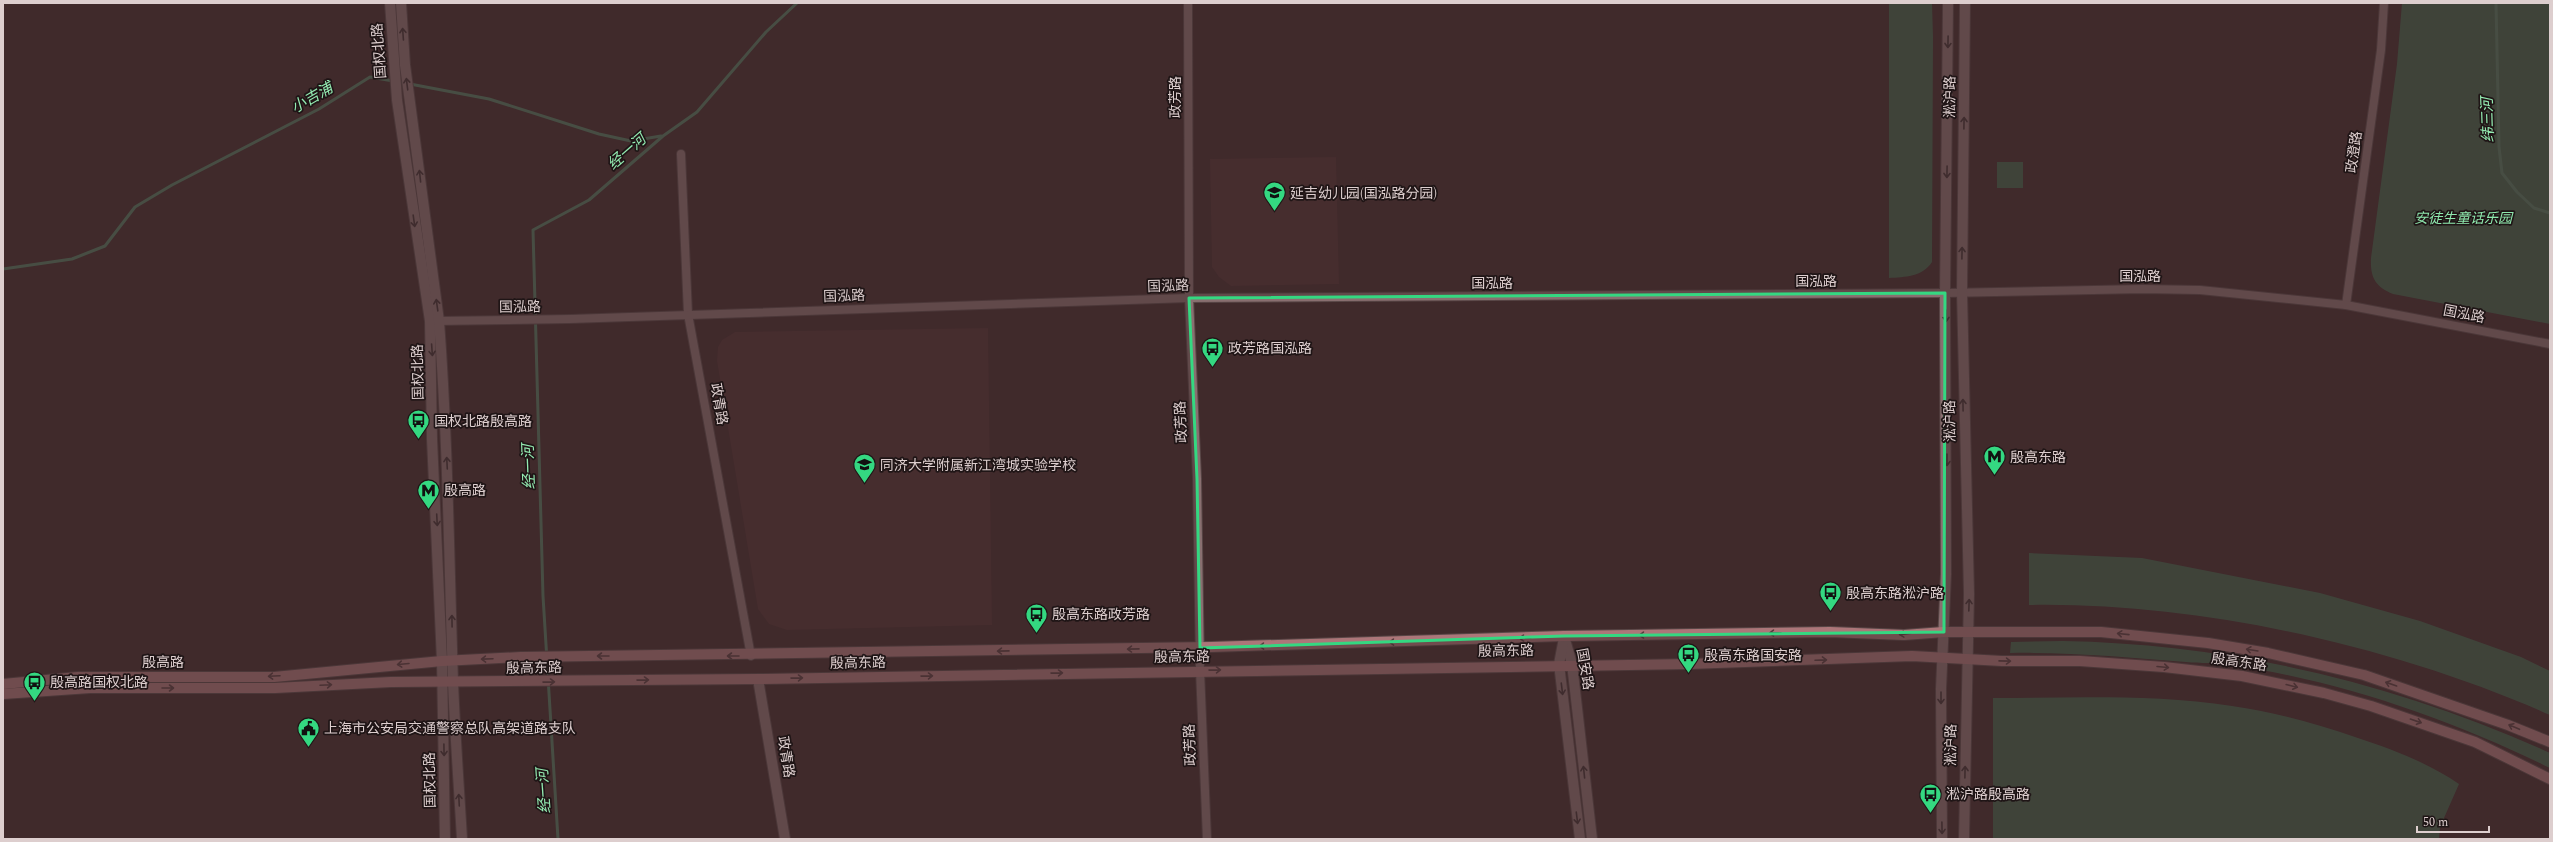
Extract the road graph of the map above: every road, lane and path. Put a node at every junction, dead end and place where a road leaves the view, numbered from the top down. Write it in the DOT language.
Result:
graph roads {
  1 [pos="390,3"];
  2 [pos="401,3"];
  3 [pos="1188,3"];
  4 [pos="1948,3"];
  5 [pos="1965,3"];
  6 [pos="2384,3"];
  7 [pos="681,154"];
  8 [pos="1962,292"];
  9 [pos="1945,293"];
  10 [pos="1189,298"];
  11 [pos="2346,305"];
  12 [pos="688,314"];
  13 [pos="434,321"];
  14 [pos="2550,344"];
  15 [pos="1944,632"];
  16 [pos="1968,632"];
  17 [pos="1564,636"];
  18 [pos="1200,648"];
  19 [pos="751,656"];
  20 [pos="1966,658"];
  21 [pos="1943,659"];
  22 [pos="448,660"];
  23 [pos="1559,664"];
  24 [pos="1572,664"];
  25 [pos="1200,670"];
  26 [pos="758,679"];
  27 [pos="443,683"];
  28 [pos="453,683"];
  29 [pos="3,684"];
  30 [pos="3,694"];
  31 [pos="2550,742"];
  32 [pos="2550,779"];
  33 [pos="445,839"];
  34 [pos="462,839"];
  35 [pos="785,839"];
  36 [pos="1207,839"];
  37 [pos="1580,839"];
  38 [pos="1592,839"];
  39 [pos="1942,839"];
  40 [pos="1964,839"];
  1 -- 13 [label="main road, 国权北路, one-way"];
  13 -- 2 [label="main road, 国权北路, one-way"];
  3 -- 10 [label="street, 政芳路"];
  4 -- 9 [label="main road, 淞沪路, one-way"];
  8 -- 5 [label="main road, 淞沪路, one-way"];
  6 -- 11 [label="street, 政澄路"];
  7 -- 12 [label="street, 政青路"];
  8 -- 9 [label="street, 国泓路"];
  8 -- 11 [label="street, 国泓路"];
  16 -- 8 [label="main road, 淞沪路, one-way"];
  9 -- 10 [label="street, 国泓路"];
  9 -- 15 [label="main road, 淞沪路, one-way"];
  10 -- 12 [label="street, 国泓路"];
  10 -- 18 [label="street, 政芳路"];
  11 -- 14 [label="street, 国泓路"];
  12 -- 13 [label="street, 国泓路"];
  12 -- 19 [label="street, 政青路"];
  13 -- 22 [label="main road, 国权北路"];
  15 -- 16 [label="main road, 殷高东路"];
  15 -- 17 [label="main road, 殷高东路, one-way"];
  15 -- 21 [label="main road, 淞沪路"];
  16 -- 20 [label="main road, 淞沪路"];
  31 -- 16 [label="main road, 殷高东路, one-way"];
  17 -- 18 [label="main road, 殷高东路, one-way"];
  17 -- 23 [label="main road, 国安路"];
  17 -- 24 [label="main road, 国安路"];
  18 -- 19 [label="main road, 殷高东路, one-way"];
  18 -- 25 [label="street, 政芳路"];
  19 -- 22 [label="main road, 殷高东路, one-way"];
  20 -- 21 [label="main road, 殷高东路"];
  20 -- 32 [label="main road, 殷高东路, one-way"];
  40 -- 20 [label="main road, 淞沪路, one-way"];
  24 -- 21 [label="main road, 殷高东路, one-way"];
  21 -- 39 [label="main road, 淞沪路, one-way"];
  22 -- 27 [label="main road, 国权北路"];
  22 -- 28 [label="main road, 国权北路"];
  22 -- 29 [label="main road, 殷高路, one-way"];
  23 -- 24 [label="main road, 殷高东路"];
  25 -- 23 [label="main road, 殷高东路, one-way"];
  23 -- 37 [label="main road, 国安路, one-way"];
  38 -- 24 [label="main road, 国安路, one-way"];
  26 -- 25 [label="main road, 殷高东路, one-way"];
  25 -- 36 [label="street, 政芳路"];
  28 -- 26 [label="main road, 殷高东路, one-way"];
  26 -- 35 [label="main road, 政青路"];
  27 -- 28 [label="main road, 殷高东路"];
  30 -- 27 [label="main road, 殷高路, one-way"];
  27 -- 33 [label="main road, 国权北路, one-way"];
  34 -- 28 [label="main road, 国权北路, one-way"];
}
